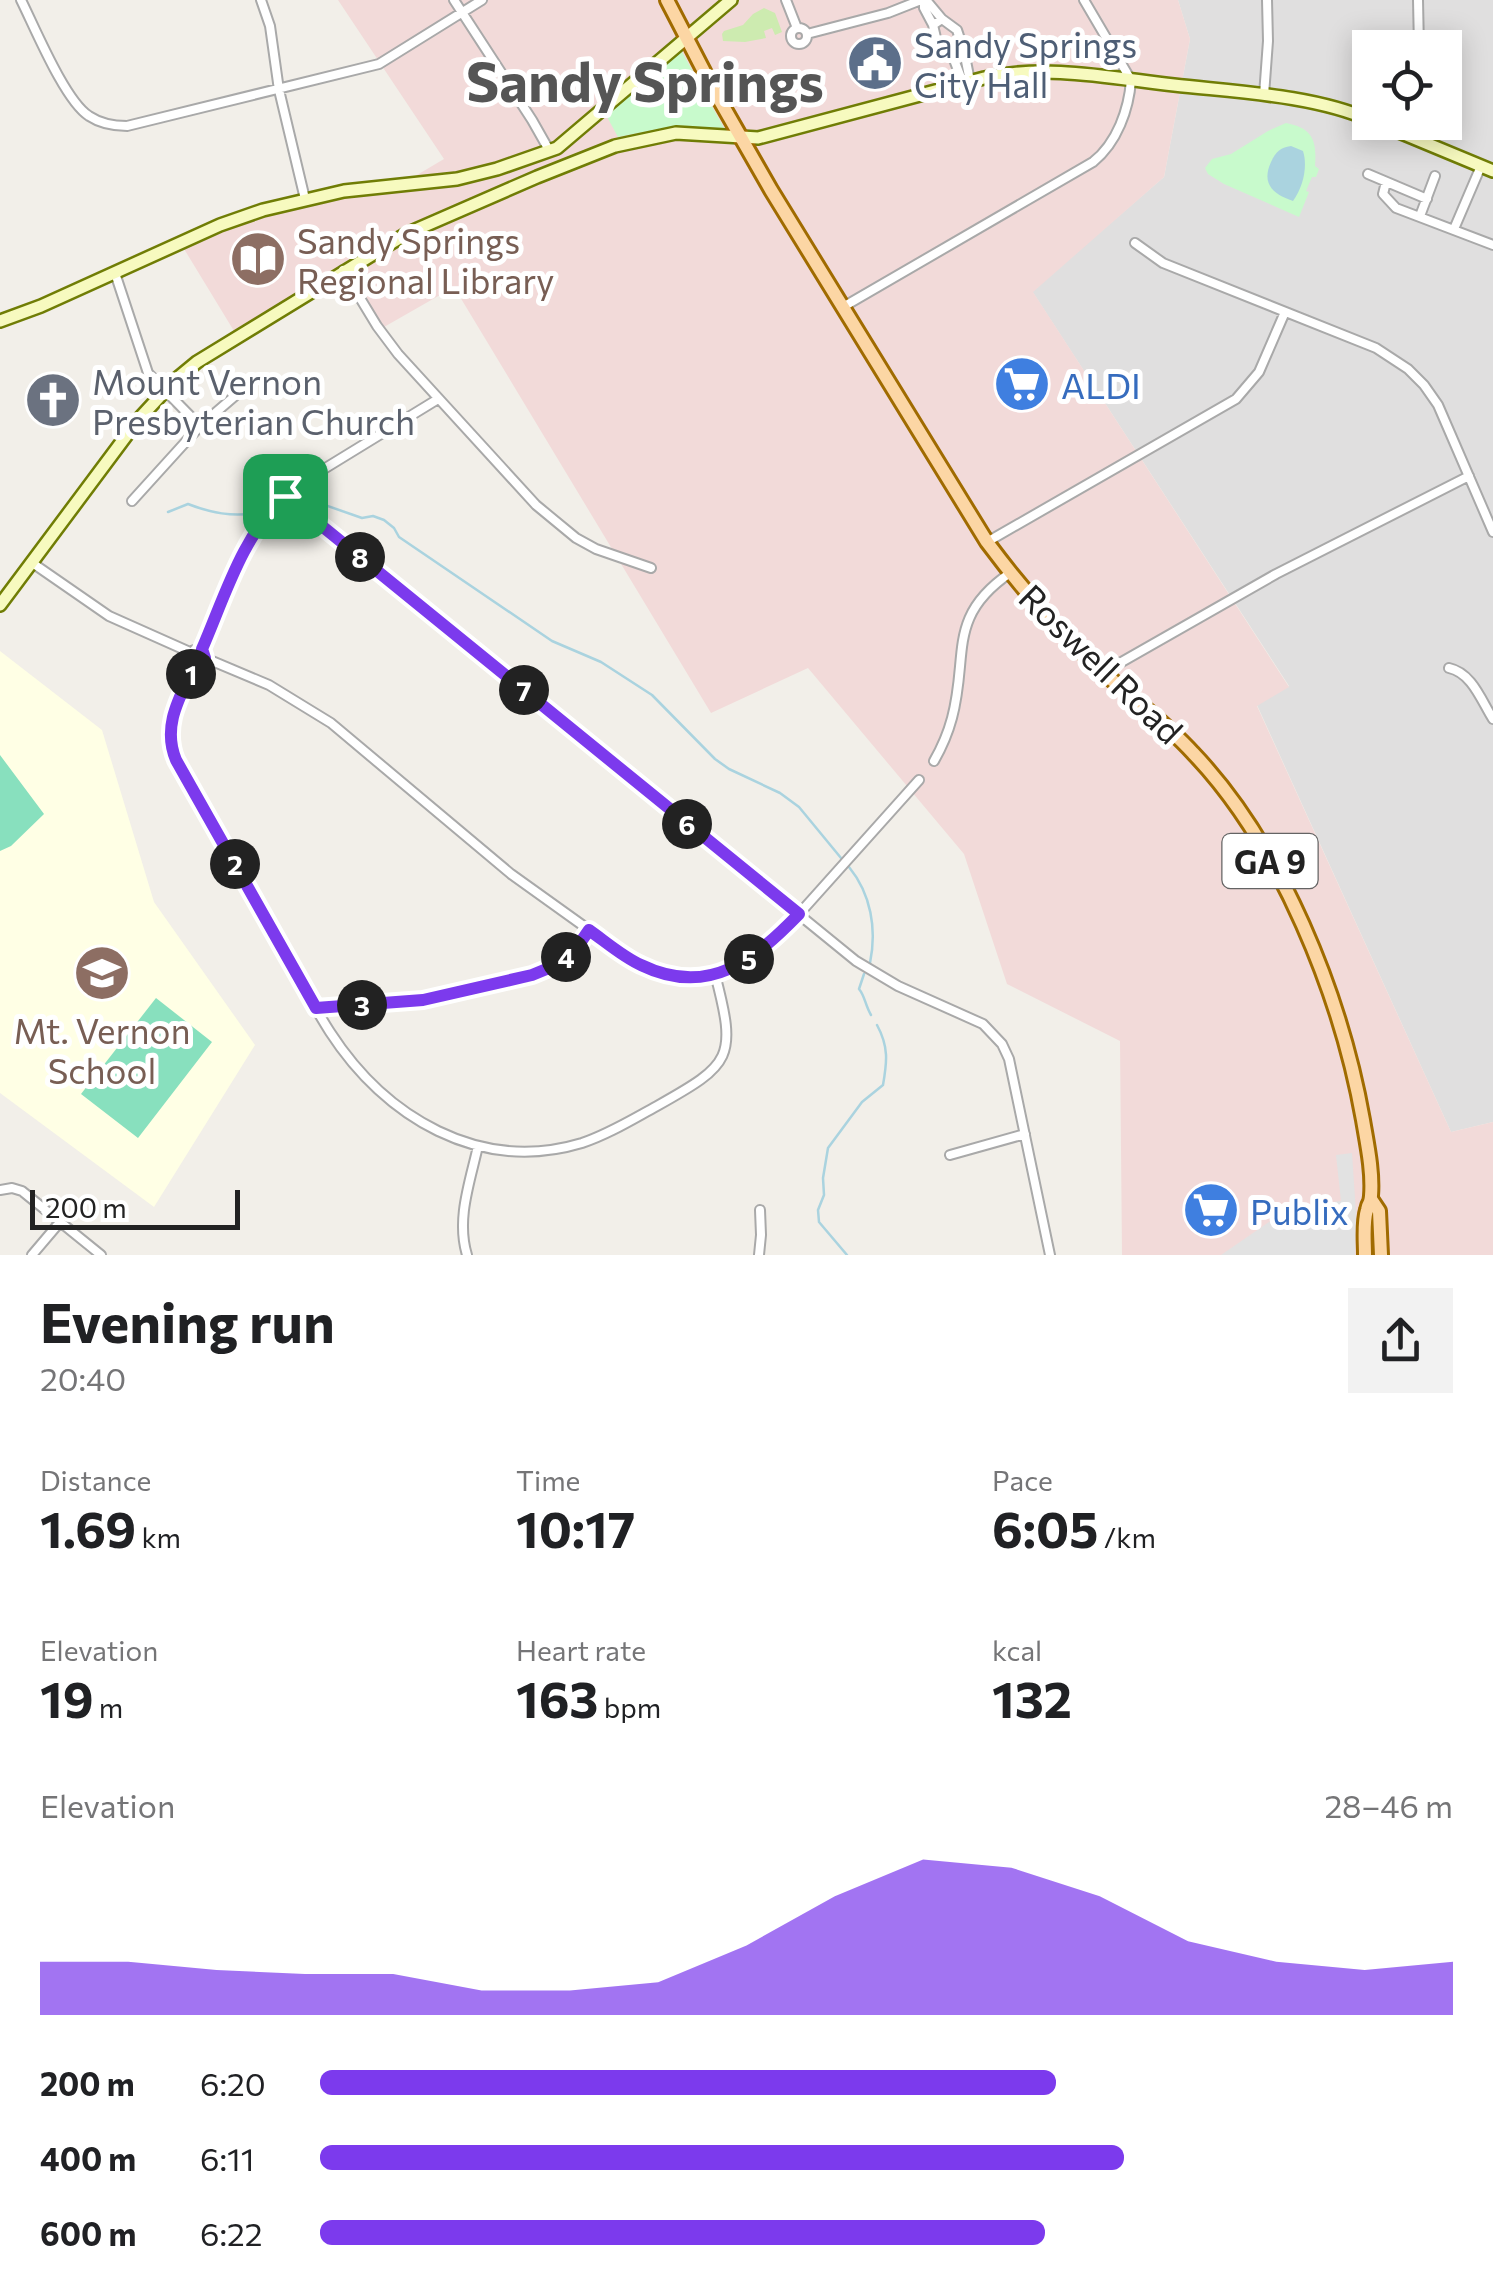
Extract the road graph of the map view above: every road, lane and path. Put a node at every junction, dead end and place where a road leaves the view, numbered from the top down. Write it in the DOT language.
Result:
graph roads {
  1 [pos="21,0"];
  2 [pos="261,0"];
  3 [pos="454,0"];
  4 [pos="482,0"];
  5 [pos="667,0"];
  6 [pos="731,0"];
  7 [pos="786,0"];
  8 [pos="923,0"];
  9 [pos="1084,0"];
  10 [pos="1267,0"];
  11 [pos="1418,0"];
  12 [pos="462,12"];
  13 [pos="938,22"];
  14 [pos="797,28"];
  15 [pos="1419,30"];
  16 [pos="807,34"];
  17 [pos="687,38"];
  18 [pos="964,51"];
  19 [pos="953,57"];
  20 [pos="1131,80"];
  21 [pos="967,82"];
  22 [pos="278,90"];
  23 [pos="1264,95"];
  24 [pos="1352,113"];
  25 [pos="742,138"];
  26 [pos="1424,140"];
  27 [pos="550,150"];
  28 [pos="1487,169"];
  29 [pos="1368,174"];
  30 [pos="1435,176"];
  31 [pos="1386,182"];
  32 [pos="1426,198"];
  33 [pos="305,199"];
  34 [pos="1420,216"];
  35 [pos="1454,229"];
  36 [pos="1493,229"];
  37 [pos="1135,242"];
  38 [pos="1490,243"];
  39 [pos="344,270"];
  40 [pos="115,273"];
  41 [pos="843,308"];
  42 [pos="1285,312"];
  43 [pos="0,321"];
  44 [pos="250,383"];
  45 [pos="164,391"];
  46 [pos="438,399"];
  47 [pos="200,426"];
  48 [pos="1469,476"];
  49 [pos="285,496"];
  50 [pos="132,500"];
  51 [pos="1493,532"];
  52 [pos="987,542"];
  53 [pos="31,562"];
  54 [pos="651,568"];
  55 [pos="1010,573"];
  56 [pos="0,605"];
  57 [pos="199,656"];
  58 [pos="1449,668"];
  59 [pos="1104,672"];
  60 [pos="1493,719"];
  61 [pos="934,761"];
  62 [pos="920,780"];
  63 [pos="799,914"];
  64 [pos="589,930"];
  65 [pos="716,974"];
  66 [pos="316,1008"];
  67 [pos="1025,1134"];
  68 [pos="478,1146"];
  69 [pos="950,1155"];
  70 [pos="0,1190"];
  71 [pos="1372,1199"];
  72 [pos="760,1210"];
  73 [pos="60,1222"];
  74 [pos="32,1255"];
  75 [pos="101,1255"];
  76 [pos="467,1255"];
  77 [pos="759,1255"];
  78 [pos="1050,1255"];
  79 [pos="1365,1255"];
  80 [pos="1381,1255"];
  1 -- 22 [label="street"];
  2 -- 22 [label="street"];
  3 -- 12 [label="street"];
  4 -- 12 [label="street"];
  5 -- 17 [label="main road, Roswell Road / GA 9"];
  6 -- 17 [label="street"];
  7 -- 14 [label="street"];
  8 -- 13 [label="street"];
  8 -- 16 [label="street"];
  9 -- 20 [label="street"];
  10 -- 23 [label="street"];
  11 -- 15 [label="street"];
  12 -- 22 [label="street"];
  12 -- 27 [label="street"];
  13 -- 18 [label="street"];
  13 -- 19 [label="street"];
  14 -- 16 [label="street"];
  14 -- 16 [label="street"];
  17 -- 25 [label="main road, Roswell Road / GA 9"];
  17 -- 27 [label="street"];
  18 -- 19 [label="street"];
  18 -- 21 [label="street"];
  19 -- 21 [label="street"];
  20 -- 21 [label="street"];
  20 -- 23 [label="street"];
  20 -- 41 [label="street"];
  21 -- 25 [label="street"];
  22 -- 33 [label="street"];
  23 -- 24 [label="street"];
  25 -- 39 [label="street"];
  25 -- 41 [label="main road, Roswell Road / GA 9"];
  26 -- 28 [label="street"];
  27 -- 33 [label="street"];
  28 -- 35 [label="street"];
  29 -- 31 [label="street"];
  30 -- 32 [label="street"];
  31 -- 32 [label="street"];
  31 -- 34 [label="street"];
  32 -- 34 [label="street"];
  33 -- 40 [label="street"];
  34 -- 35 [label="street"];
  35 -- 38 [label="street"];
  36 -- 38 [label="street"];
  37 -- 42 [label="street"];
  39 -- 45 [label="street"];
  39 -- 46 [label="street"];
  40 -- 43 [label="street"];
  40 -- 45 [label="street"];
  41 -- 52 [label="main road, Roswell Road / GA 9"];
  42 -- 48 [label="street"];
  42 -- 52 [label="street"];
  44 -- 47 [label="street"];
  45 -- 47 [label="street"];
  45 -- 53 [label="street"];
  46 -- 49 [label="street"];
  46 -- 54 [label="street"];
  47 -- 50 [label="street"];
  48 -- 51 [label="street"];
  48 -- 59 [label="street"];
  49 -- 57 [label="street"];
  49 -- 63 [label="street"];
  52 -- 55 [label="main road, Roswell Road / GA 9"];
  53 -- 56 [label="street"];
  53 -- 57 [label="street"];
  55 -- 59 [label="main road, Roswell Road / GA 9"];
  55 -- 61 [label="street"];
  57 -- 64 [label="street"];
  57 -- 66 [label="street"];
  58 -- 60 [label="street"];
  59 -- 71 [label="main road, Roswell Road / GA 9"];
  62 -- 63 [label="street"];
  63 -- 65 [label="street"];
  63 -- 67 [label="street"];
  64 -- 65 [label="street"];
  64 -- 66 [label="street"];
  65 -- 68 [label="street"];
  66 -- 68 [label="street"];
  67 -- 69 [label="street"];
  67 -- 78 [label="street"];
  68 -- 76 [label="street"];
  70 -- 73 [label="street"];
  71 -- 79 [label="main road, Roswell Road / GA 9"];
  71 -- 80 [label="main road, Roswell Road / GA 9"];
  72 -- 77 [label="street"];
  73 -- 74 [label="street"];
  73 -- 75 [label="street"];
}
